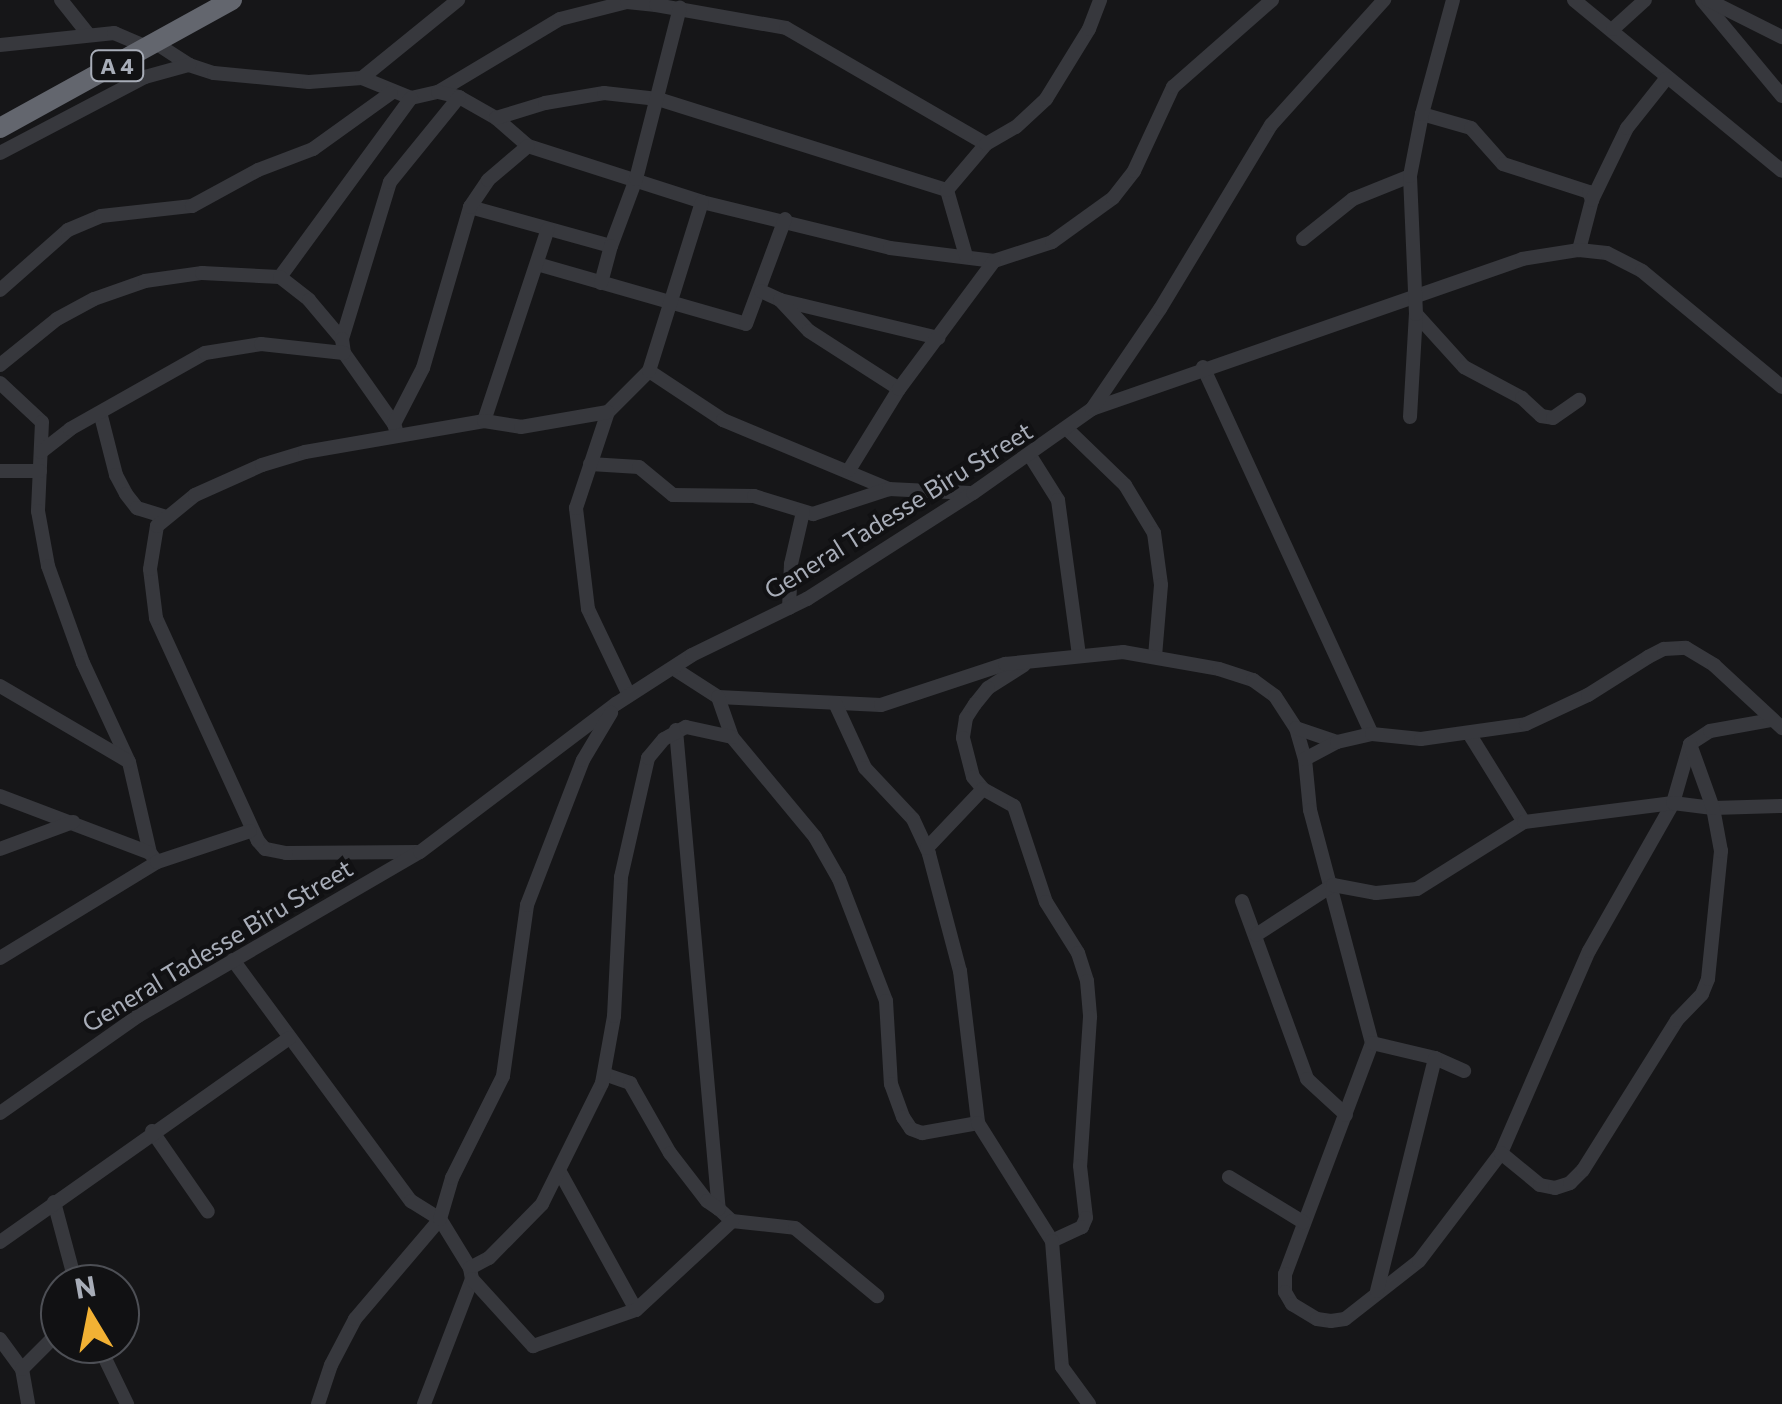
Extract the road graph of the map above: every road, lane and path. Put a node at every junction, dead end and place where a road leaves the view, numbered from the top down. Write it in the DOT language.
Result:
graph roads {
  1 [pos="61,0"];
  2 [pos="232,0"];
  3 [pos="458,0"];
  4 [pos="1100,0"];
  5 [pos="1272,0"];
  6 [pos="1384,0"];
  7 [pos="1454,0"];
  8 [pos="1574,0"];
  9 [pos="1586,0"];
  10 [pos="1646,0"];
  11 [pos="1705,0"];
  12 [pos="680,8"];
  13 [pos="1612,29"];
  14 [pos="88,34"];
  15 [pos="1781,34"];
  16 [pos="0,44"];
  17 [pos="1625,45"];
  18 [pos="153,46"];
  19 [pos="189,65"];
  20 [pos="362,78"];
  21 [pos="1666,79"];
  22 [pos="438,92"];
  23 [pos="391,93"];
  24 [pos="1782,96"];
  25 [pos="459,97"];
  26 [pos="411,98"];
  27 [pos="658,100"];
  28 [pos="1422,114"];
  29 [pos="496,118"];
  30 [pos="0,128"];
  31 [pos="986,144"];
  32 [pos="528,146"];
  33 [pos="0,153"];
  34 [pos="1782,171"];
  35 [pos="1410,176"];
  36 [pos="636,180"];
  37 [pos="946,190"];
  38 [pos="1592,200"];
  39 [pos="702,202"];
  40 [pos="470,208"];
  41 [pos="785,219"];
  42 [pos="548,229"];
  43 [pos="1303,239"];
  44 [pos="611,246"];
  45 [pos="1579,250"];
  46 [pos="966,256"];
  47 [pos="994,261"];
  48 [pos="536,264"];
  49 [pos="280,277"];
  50 [pos="601,284"];
  51 [pos="0,290"];
  52 [pos="761,290"];
  53 [pos="1412,296"];
  54 [pos="780,300"];
  55 [pos="672,305"];
  56 [pos="1416,314"];
  57 [pos="938,338"];
  58 [pos="343,346"];
  59 [pos="0,364"];
  60 [pos="1203,367"];
  61 [pos="649,372"];
  62 [pos="0,382"];
  63 [pos="1782,387"];
  64 [pos="899,389"];
  65 [pos="1579,400"];
  66 [pos="1092,408"];
  67 [pos="608,412"];
  68 [pos="101,416"];
  69 [pos="1410,418"];
  70 [pos="484,421"];
  71 [pos="1067,429"];
  72 [pos="396,430"];
  73 [pos="41,452"];
  74 [pos="1030,454"];
  75 [pos="590,464"];
  76 [pos="40,470"];
  77 [pos="849,470"];
  78 [pos="0,471"];
  79 [pos="889,490"];
  80 [pos="973,493"];
  81 [pos="803,512"];
  82 [pos="164,516"];
  83 [pos="790,608"];
  84 [pos="1079,654"];
  85 [pos="1155,656"];
  86 [pos="1028,662"];
  87 [pos="673,668"];
  88 [pos="0,686"];
  89 [pos="718,696"];
  90 [pos="623,699"];
  91 [pos="835,703"];
  92 [pos="1777,724"];
  93 [pos="1296,728"];
  94 [pos="676,730"];
  95 [pos="1372,734"];
  96 [pos="1470,735"];
  97 [pos="732,737"];
  98 [pos="1337,742"];
  99 [pos="1690,744"];
  100 [pos="1305,759"];
  101 [pos="129,762"];
  102 [pos="984,789"];
  103 [pos="0,796"];
  104 [pos="1673,803"];
  105 [pos="1782,806"];
  106 [pos="1713,808"];
  107 [pos="74,822"];
  108 [pos="1524,822"];
  109 [pos="250,831"];
  110 [pos="927,848"];
  111 [pos="0,849"];
  112 [pos="420,852"];
  113 [pos="154,857"];
  114 [pos="1332,885"];
  115 [pos="1242,901"];
  116 [pos="1256,935"];
  117 [pos="0,958"];
  118 [pos="234,960"];
  119 [pos="289,1038"];
  120 [pos="1372,1043"];
  121 [pos="1435,1058"];
  122 [pos="1464,1071"];
  123 [pos="604,1074"];
  124 [pos="0,1113"];
  125 [pos="1346,1115"];
  126 [pos="978,1123"];
  127 [pos="152,1131"];
  128 [pos="1501,1154"];
  129 [pos="561,1174"];
  130 [pos="1230,1177"];
  131 [pos="54,1202"];
  132 [pos="719,1209"];
  133 [pos="208,1212"];
  134 [pos="440,1219"];
  135 [pos="732,1221"];
  136 [pos="1304,1222"];
  137 [pos="1052,1241"];
  138 [pos="0,1242"];
  139 [pos="71,1264"];
  140 [pos="471,1273"];
  141 [pos="1377,1290"];
  142 [pos="877,1296"];
  143 [pos="636,1310"];
  144 [pos="0,1339"];
  145 [pos="40,1351"];
  146 [pos="108,1364"];
  147 [pos="22,1369"];
  148 [pos="28,1404"];
  149 [pos="127,1404"];
  150 [pos="318,1404"];
  151 [pos="424,1404"];
  152 [pos="1089,1404"];
  1 -- 14 [label="street"];
  2 -- 18 [label="highway, A 4"];
  3 -- 20 [label="street"];
  4 -- 31 [label="street"];
  5 -- 47 [label="street"];
  6 -- 66 [label="street, General Tadesse Biru Street"];
  7 -- 28 [label="street"];
  8 -- 17 [label="street"];
  9 -- 13 [label="street"];
  10 -- 13 [label="street"];
  11 -- 15 [label="street"];
  11 -- 24 [label="street"];
  12 -- 22 [label="street"];
  12 -- 27 [label="street"];
  12 -- 31 [label="street"];
  13 -- 17 [label="street"];
  14 -- 16 [label="street"];
  14 -- 18 [label="street"];
  17 -- 21 [label="street"];
  18 -- 19 [label="street"];
  18 -- 30 [label="highway, A 4"];
  19 -- 20 [label="street"];
  19 -- 33 [label="street"];
  20 -- 23 [label="street"];
  21 -- 34 [label="street"];
  21 -- 38 [label="street"];
  22 -- 25 [label="street"];
  22 -- 26 [label="street"];
  23 -- 26 [label="street"];
  23 -- 51 [label="street"];
  25 -- 29 [label="street"];
  25 -- 58 [label="street"];
  26 -- 49 [label="street"];
  27 -- 29 [label="street"];
  27 -- 36 [label="street"];
  27 -- 37 [label="street"];
  28 -- 35 [label="street"];
  28 -- 38 [label="street"];
  29 -- 32 [label="street"];
  31 -- 37 [label="street"];
  32 -- 36 [label="street"];
  32 -- 40 [label="street"];
  35 -- 43 [label="street"];
  35 -- 53 [label="street"];
  36 -- 39 [label="street"];
  36 -- 44 [label="street"];
  37 -- 46 [label="street"];
  38 -- 45 [label="street"];
  39 -- 41 [label="street"];
  39 -- 55 [label="street"];
  40 -- 42 [label="street"];
  40 -- 72 [label="street"];
  41 -- 46 [label="street"];
  41 -- 52 [label="street"];
  42 -- 44 [label="street"];
  42 -- 48 [label="street"];
  44 -- 50 [label="street"];
  45 -- 53 [label="street"];
  45 -- 63 [label="street"];
  46 -- 47 [label="street"];
  47 -- 57 [label="street"];
  48 -- 50 [label="street"];
  48 -- 70 [label="street"];
  49 -- 58 [label="street"];
  49 -- 59 [label="street"];
  50 -- 55 [label="street"];
  52 -- 54 [label="street"];
  52 -- 55 [label="street"];
  53 -- 56 [label="street"];
  53 -- 60 [label="street"];
  54 -- 57 [label="street"];
  54 -- 64 [label="street"];
  55 -- 61 [label="street"];
  56 -- 65 [label="street"];
  56 -- 69 [label="street"];
  57 -- 64 [label="street"];
  58 -- 68 [label="street"];
  58 -- 72 [label="street"];
  60 -- 66 [label="street"];
  60 -- 95 [label="street"];
  61 -- 67 [label="street"];
  61 -- 77 [label="street"];
  62 -- 73 [label="street"];
  64 -- 77 [label="street"];
  66 -- 71 [label="street, General Tadesse Biru Street"];
  67 -- 70 [label="street"];
  67 -- 75 [label="street"];
  68 -- 73 [label="street"];
  68 -- 82 [label="street"];
  70 -- 72 [label="street"];
  71 -- 74 [label="street, General Tadesse Biru Street"];
  71 -- 85 [label="street"];
  72 -- 82 [label="street"];
  73 -- 76 [label="street"];
  74 -- 80 [label="street, General Tadesse Biru Street"];
  74 -- 84 [label="street"];
  75 -- 81 [label="street"];
  75 -- 90 [label="street"];
  76 -- 78 [label="street"];
  76 -- 101 [label="street"];
  77 -- 79 [label="street"];
  79 -- 80 [label="street"];
  79 -- 81 [label="street"];
  80 -- 83 [label="street, General Tadesse Biru Street"];
  81 -- 83 [label="street"];
  82 -- 109 [label="street"];
  83 -- 87 [label="street, General Tadesse Biru Street"];
  84 -- 85 [label="street"];
  84 -- 86 [label="street"];
  85 -- 93 [label="street"];
  86 -- 91 [label="street"];
  86 -- 102 [label="street"];
  87 -- 89 [label="street"];
  87 -- 90 [label="street, General Tadesse Biru Street"];
  88 -- 101 [label="street"];
  89 -- 91 [label="street"];
  89 -- 97 [label="street"];
  90 -- 112 [label="street, General Tadesse Biru Street"];
  90 -- 134 [label="street"];
  91 -- 110 [label="street"];
  92 -- 96 [label="street"];
  92 -- 99 [label="street"];
  93 -- 98 [label="street"];
  93 -- 100 [label="street"];
  94 -- 97 [label="street"];
  94 -- 123 [label="street"];
  94 -- 132 [label="street"];
  95 -- 96 [label="street"];
  95 -- 98 [label="street"];
  96 -- 108 [label="street"];
  97 -- 126 [label="street"];
  98 -- 100 [label="street"];
  99 -- 104 [label="street"];
  99 -- 106 [label="street"];
  100 -- 114 [label="street"];
  101 -- 113 [label="street"];
  102 -- 110 [label="street"];
  102 -- 137 [label="street"];
  103 -- 107 [label="street"];
  104 -- 106 [label="street"];
  104 -- 108 [label="street"];
  104 -- 128 [label="street"];
  105 -- 106 [label="street"];
  106 -- 128 [label="street"];
  107 -- 111 [label="street"];
  107 -- 113 [label="street"];
  108 -- 114 [label="street"];
  109 -- 112 [label="street"];
  109 -- 113 [label="street"];
  110 -- 126 [label="street"];
  112 -- 118 [label="street, General Tadesse Biru Street"];
  113 -- 117 [label="street"];
  114 -- 116 [label="street"];
  114 -- 120 [label="street"];
  115 -- 116 [label="street"];
  116 -- 125 [label="street"];
  118 -- 119 [label="street"];
  118 -- 124 [label="street, General Tadesse Biru Street"];
  119 -- 127 [label="street"];
  119 -- 134 [label="street"];
  120 -- 121 [label="street"];
  120 -- 125 [label="street"];
  121 -- 122 [label="street"];
  121 -- 141 [label="street"];
  123 -- 129 [label="street"];
  123 -- 132 [label="street"];
  125 -- 136 [label="street"];
  126 -- 137 [label="street"];
  127 -- 131 [label="street"];
  127 -- 133 [label="street"];
  128 -- 141 [label="street"];
  129 -- 140 [label="street"];
  129 -- 143 [label="street"];
  130 -- 136 [label="street"];
  131 -- 138 [label="street"];
  131 -- 139 [label="street"];
  132 -- 135 [label="street"];
  134 -- 140 [label="street"];
  134 -- 150 [label="street"];
  135 -- 142 [label="street"];
  135 -- 143 [label="street"];
  136 -- 141 [label="street"];
  137 -- 152 [label="street"];
  140 -- 143 [label="street"];
  140 -- 151 [label="street"];
  144 -- 147 [label="street"];
  145 -- 147 [label="street"];
  146 -- 149 [label="street"];
  147 -- 148 [label="street"];
}
